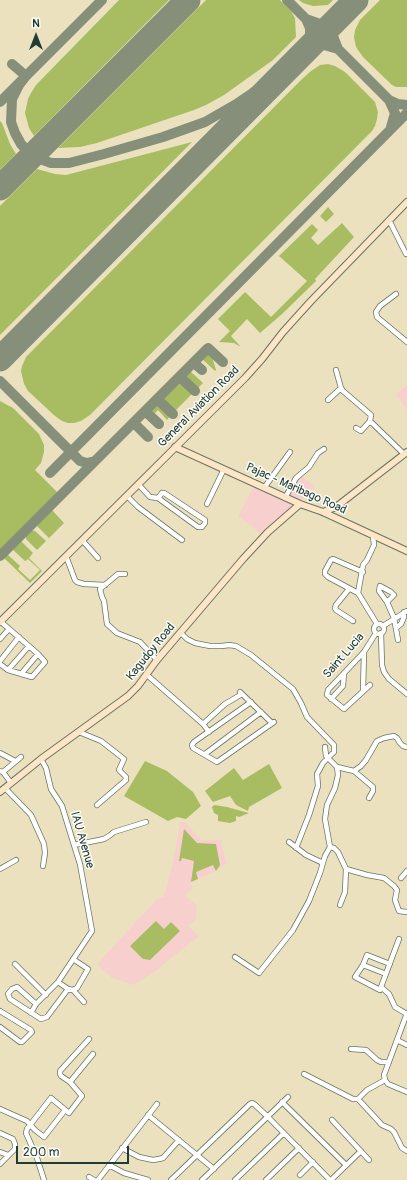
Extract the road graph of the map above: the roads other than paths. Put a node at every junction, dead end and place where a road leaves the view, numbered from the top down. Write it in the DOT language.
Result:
graph roads {
  1 [pos="407,202"];
  2 [pos="389,220"];
  3 [pos="406,254"];
  4 [pos="396,294"];
  5 [pos="407,342"];
  6 [pos="336,370"];
  7 [pos="341,388"];
  8 [pos="328,400"];
  9 [pos="370,421"];
  10 [pos="356,428"];
  11 [pos="175,447"];
  12 [pos="324,449"];
  13 [pos="290,452"];
  14 [pos="406,453"];
  15 [pos="224,469"];
  16 [pos="138,484"];
  17 [pos="264,488"];
  18 [pos="127,496"];
  19 [pos="158,498"];
  20 [pos="285,498"];
  21 [pos="207,504"];
  22 [pos="300,504"];
  23 [pos="183,506"];
  24 [pos="336,508"];
  25 [pos="178,512"];
  26 [pos="324,512"];
  27 [pos="335,518"];
  28 [pos="373,536"];
  29 [pos="82,540"];
  30 [pos="182,540"];
  31 [pos="386,541"];
  32 [pos="374,545"];
  33 [pos="407,551"];
  34 [pos="66,556"];
  35 [pos="98,558"];
  36 [pos="363,572"];
  37 [pos="125,574"];
  38 [pos="105,585"];
  39 [pos="349,589"];
  40 [pos="358,593"];
  41 [pos="387,602"];
  42 [pos="406,611"];
  43 [pos="394,618"];
  44 [pos="354,621"];
  45 [pos="0,622"];
  46 [pos="377,624"];
  47 [pos="383,626"];
  48 [pos="396,628"];
  49 [pos="9,629"];
  50 [pos="181,633"];
  51 [pos="378,633"];
  52 [pos="19,637"];
  53 [pos="0,639"];
  54 [pos="398,640"];
  55 [pos="28,646"];
  56 [pos="364,652"];
  57 [pos="38,654"];
  58 [pos="157,660"];
  59 [pos="0,661"];
  60 [pos="0,664"];
  61 [pos="8,670"];
  62 [pos="344,673"];
  63 [pos="21,674"];
  64 [pos="147,675"];
  65 [pos="370,685"];
  66 [pos="363,691"];
  67 [pos="407,694"];
  68 [pos="331,699"];
  69 [pos="251,702"];
  70 [pos="261,712"];
  71 [pos="203,724"];
  72 [pos="79,732"];
  73 [pos="209,732"];
  74 [pos="325,747"];
  75 [pos="407,747"];
  76 [pos="0,752"];
  77 [pos="205,754"];
  78 [pos="21,757"];
  79 [pos="41,758"];
  80 [pos="328,759"];
  81 [pos="15,761"];
  82 [pos="337,767"];
  83 [pos="354,771"];
  84 [pos="2,772"];
  85 [pos="11,783"];
  86 [pos="2,790"];
  87 [pos="369,798"];
  88 [pos="97,805"];
  89 [pos="146,822"];
  90 [pos="289,842"];
  91 [pos="74,845"];
  92 [pos="330,847"];
  93 [pos="296,848"];
  94 [pos="16,860"];
  95 [pos="323,863"];
  96 [pos="43,866"];
  97 [pos="0,869"];
  98 [pos="346,869"];
  99 [pos="407,871"];
  100 [pos="401,878"];
  101 [pos="340,905"];
  102 [pos="407,912"];
  103 [pos="399,939"];
  104 [pos="235,957"];
  105 [pos="73,959"];
  106 [pos="15,964"];
  107 [pos="390,964"];
  108 [pos="363,965"];
  109 [pos="386,974"];
  110 [pos="58,982"];
  111 [pos="381,987"];
  112 [pos="70,990"];
  113 [pos="46,995"];
  114 [pos="84,1002"];
  115 [pos="36,1004"];
  116 [pos="0,1011"];
  117 [pos="30,1013"];
  118 [pos="406,1016"];
  119 [pos="0,1027"];
  120 [pos="89,1039"];
  121 [pos="398,1040"];
  122 [pos="407,1045"];
  123 [pos="352,1049"];
  124 [pos="93,1054"];
  125 [pos="389,1062"];
  126 [pos="304,1074"];
  127 [pos="385,1080"];
  128 [pos="70,1082"];
  129 [pos="407,1092"];
  130 [pos="288,1097"];
  131 [pos="358,1099"];
  132 [pos="282,1102"];
  133 [pos="157,1104"];
  134 [pos="0,1109"];
  135 [pos="65,1110"];
  136 [pos="148,1115"];
  137 [pos="267,1116"];
  138 [pos="332,1120"];
  139 [pos="30,1124"];
  140 [pos="0,1133"];
  141 [pos="284,1133"];
  142 [pos="179,1140"];
  143 [pos="122,1148"];
  144 [pos="299,1148"];
  145 [pos="361,1151"];
  146 [pos="407,1151"];
  147 [pos="0,1152"];
  148 [pos="197,1154"];
  149 [pos="8,1155"];
  150 [pos="370,1160"];
  151 [pos="313,1162"];
  152 [pos="0,1164"];
  153 [pos="109,1165"];
  154 [pos="346,1165"];
  155 [pos="214,1169"];
  156 [pos="300,1175"];
  157 [pos="89,1177"];
  158 [pos="44,1180"];
  159 [pos="94,1180"];
  160 [pos="98,1180"];
  161 [pos="148,1180"];
  162 [pos="171,1180"];
  163 [pos="202,1180"];
  164 [pos="234,1180"];
  165 [pos="266,1180"];
  166 [pos="331,1180"];
  1 -- 2 [label="street, General Aviation Road"];
  2 -- 3 [label="street"];
  2 -- 11 [label="street, General Aviation Road"];
  4 -- 5 [label="street"];
  6 -- 7 [label="street"];
  7 -- 8 [label="street"];
  7 -- 9 [label="street"];
  9 -- 10 [label="street"];
  9 -- 14 [label="street"];
  11 -- 15 [label="street, Pajac - Maribago Road"];
  11 -- 16 [label="street, General Aviation Road"];
  12 -- 20 [label="street"];
  13 -- 17 [label="street"];
  14 -- 24 [label="street"];
  15 -- 17 [label="street, Pajac - Maribago Road"];
  15 -- 21 [label="street"];
  16 -- 18 [label="street, General Aviation Road"];
  16 -- 19 [label="street"];
  17 -- 20 [label="street, Pajac - Maribago Road"];
  18 -- 29 [label="street, General Aviation Road"];
  18 -- 30 [label="street"];
  19 -- 23 [label="street"];
  19 -- 25 [label="street"];
  20 -- 22 [label="street, Pajac - Maribago Road"];
  22 -- 26 [label="street, Pajac - Maribago Road"];
  22 -- 50 [label="street, Kagudoy Road"];
  23 -- 25 [label="street"];
  23 -- 25 [label="street"];
  24 -- 26 [label="street"];
  24 -- 27 [label="street"];
  26 -- 27 [label="street, Pajac - Maribago Road"];
  27 -- 28 [label="street, Pajac - Maribago Road"];
  28 -- 31 [label="street, Pajac - Maribago Road"];
  28 -- 32 [label="street"];
  29 -- 34 [label="street, General Aviation Road"];
  29 -- 35 [label="street"];
  31 -- 32 [label="street"];
  31 -- 33 [label="street, Pajac - Maribago Road"];
  32 -- 36 [label="street"];
  34 -- 38 [label="street"];
  34 -- 45 [label="street, General Aviation Road"];
  36 -- 39 [label="street"];
  36 -- 40 [label="street"];
  37 -- 38 [label="street"];
  38 -- 58 [label="street"];
  39 -- 40 [label="street"];
  39 -- 44 [label="street"];
  40 -- 46 [label="street"];
  41 -- 43 [label="street"];
  42 -- 43 [label="street"];
  42 -- 48 [label="street"];
  43 -- 47 [label="street"];
  43 -- 48 [label="street"];
  45 -- 49 [label="street"];
  46 -- 47 [label="street"];
  46 -- 51 [label="street"];
  47 -- 51 [label="street"];
  48 -- 54 [label="street"];
  49 -- 52 [label="street"];
  49 -- 53 [label="street"];
  50 -- 58 [label="street, Kagudoy Road"];
  50 -- 80 [label="street"];
  51 -- 56 [label="street, Saint Lucia"];
  51 -- 67 [label="street"];
  52 -- 55 [label="street"];
  52 -- 59 [label="street"];
  55 -- 57 [label="street"];
  55 -- 61 [label="street"];
  56 -- 62 [label="street, Saint Lucia"];
  56 -- 66 [label="street"];
  57 -- 63 [label="street"];
  57 -- 63 [label="street"];
  58 -- 64 [label="street, Kagudoy Road"];
  60 -- 61 [label="street"];
  61 -- 63 [label="street"];
  62 -- 68 [label="street"];
  62 -- 68 [label="street, Saint Lucia"];
  64 -- 71 [label="street"];
  64 -- 72 [label="street, Kagudoy Road"];
  65 -- 66 [label="street"];
  66 -- 68 [label="street, Saint Lucia"];
  69 -- 70 [label="street"];
  69 -- 71 [label="street"];
  69 -- 73 [label="street"];
  70 -- 77 [label="street"];
  70 -- 77 [label="street"];
  71 -- 73 [label="street"];
  72 -- 79 [label="street, Kagudoy Road"];
  72 -- 88 [label="street"];
  73 -- 77 [label="street"];
  74 -- 80 [label="street"];
  75 -- 83 [label="street"];
  76 -- 81 [label="street"];
  78 -- 81 [label="street"];
  79 -- 85 [label="street, Kagudoy Road"];
  79 -- 91 [label="street, IAU Avenue"];
  80 -- 82 [label="street"];
  80 -- 93 [label="street"];
  81 -- 84 [label="street"];
  82 -- 83 [label="street"];
  82 -- 92 [label="street"];
  83 -- 87 [label="street"];
  84 -- 85 [label="street"];
  85 -- 86 [label="street, Kagudoy Road"];
  86 -- 96 [label="street"];
  89 -- 91 [label="street"];
  90 -- 93 [label="street"];
  91 -- 105 [label="street, IAU Avenue"];
  92 -- 95 [label="street"];
  92 -- 98 [label="street"];
  93 -- 95 [label="street"];
  94 -- 97 [label="street"];
  95 -- 104 [label="street"];
  98 -- 101 [label="street"];
  98 -- 102 [label="street"];
  99 -- 100 [label="street"];
  103 -- 107 [label="street"];
  105 -- 110 [label="street"];
  105 -- 112 [label="street"];
  106 -- 113 [label="street"];
  107 -- 108 [label="street"];
  107 -- 109 [label="street"];
  108 -- 109 [label="street"];
  108 -- 111 [label="street"];
  109 -- 111 [label="street"];
  110 -- 112 [label="street"];
  110 -- 113 [label="street"];
  111 -- 118 [label="street"];
  112 -- 114 [label="street"];
  112 -- 117 [label="street"];
  113 -- 115 [label="street"];
  115 -- 117 [label="street"];
  115 -- 117 [label="street"];
  116 -- 119 [label="street"];
  118 -- 121 [label="street"];
  120 -- 128 [label="street"];
  121 -- 122 [label="street"];
  121 -- 125 [label="street"];
  123 -- 125 [label="street"];
  124 -- 128 [label="street"];
  125 -- 127 [label="street"];
  126 -- 131 [label="street"];
  127 -- 129 [label="street"];
  127 -- 131 [label="street"];
  128 -- 135 [label="street"];
  130 -- 132 [label="street"];
  131 -- 146 [label="street"];
  132 -- 137 [label="street"];
  132 -- 154 [label="street"];
  133 -- 136 [label="street"];
  134 -- 139 [label="street"];
  135 -- 139 [label="street"];
  135 -- 139 [label="street"];
  136 -- 142 [label="street"];
  136 -- 143 [label="street"];
  137 -- 141 [label="street"];
  137 -- 148 [label="street"];
  137 -- 155 [label="street"];
  138 -- 145 [label="street"];
  139 -- 158 [label="street"];
  140 -- 149 [label="street"];
  141 -- 144 [label="street"];
  141 -- 164 [label="street"];
  142 -- 143 [label="street"];
  142 -- 148 [label="street"];
  143 -- 153 [label="street"];
  144 -- 151 [label="street"];
  144 -- 165 [label="street"];
  145 -- 150 [label="street"];
  145 -- 154 [label="street"];
  147 -- 149 [label="street"];
  148 -- 155 [label="street"];
  148 -- 162 [label="street"];
  149 -- 152 [label="street"];
  151 -- 156 [label="street"];
  151 -- 166 [label="street"];
  153 -- 160 [label="street"];
  153 -- 161 [label="street"];
  154 -- 166 [label="street"];
  155 -- 163 [label="street"];
  157 -- 159 [label="street"];
}
